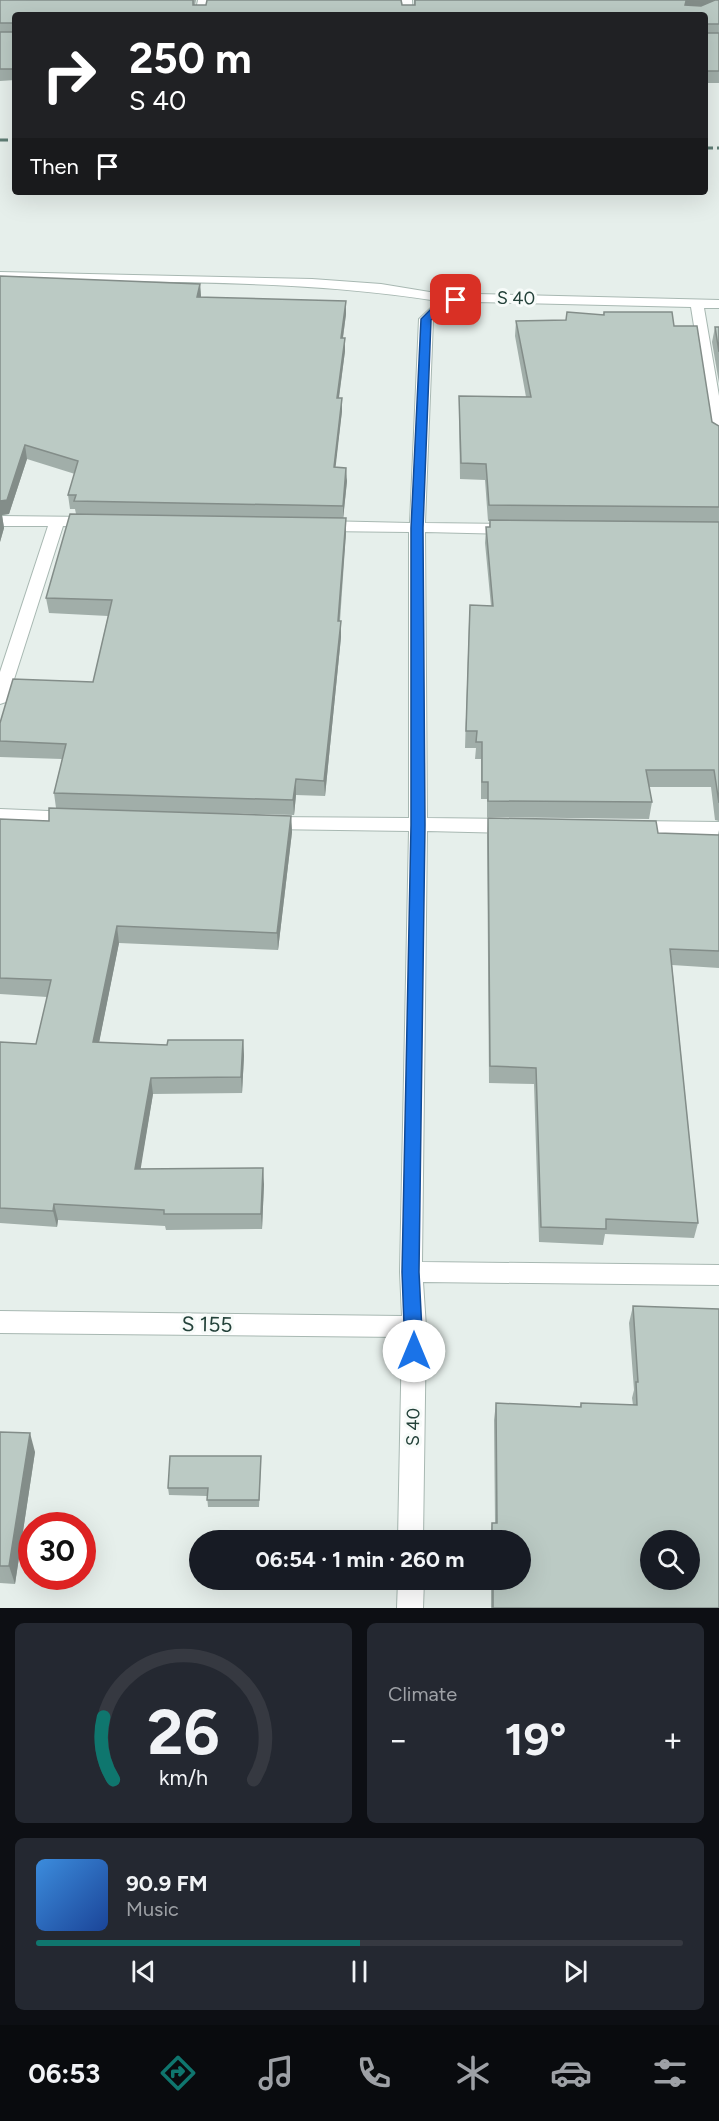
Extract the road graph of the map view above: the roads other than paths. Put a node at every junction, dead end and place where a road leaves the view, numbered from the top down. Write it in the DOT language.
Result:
graph roads {
  1 [pos="0,276"];
  2 [pos="456,300"];
  3 [pos="696,303"];
  4 [pos="719,304"];
  5 [pos="719,438"];
  6 [pos="0,521"];
  7 [pos="57,521"];
  8 [pos="105,522"];
  9 [pos="309,526"];
  10 [pos="417,528"];
  11 [pos="522,529"];
  12 [pos="0,698"];
  13 [pos="0,815"];
  14 [pos="91,818"];
  15 [pos="252,823"];
  16 [pos="418,825"];
  17 [pos="534,826"];
  18 [pos="615,827"];
  19 [pos="719,829"];
  20 [pos="411,1272"];
  21 [pos="719,1275"];
  22 [pos="0,1322"];
  23 [pos="414,1327"];
  24 [pos="411,1530"];
  25 [pos="411,1590"];
  26 [pos="410,1608"];
  1 -- 2 [label="street"];
  2 -- 3 [label="street, S 40"];
  2 -- 10 [label="street, S 40"];
  3 -- 4 [label="street, S 40"];
  3 -- 5 [label="street"];
  6 -- 7 [label="street"];
  7 -- 8 [label="street"];
  7 -- 12 [label="street"];
  9 -- 10 [label="street"];
  10 -- 11 [label="street"];
  10 -- 16 [label="street, S 40"];
  13 -- 14 [label="street"];
  15 -- 16 [label="street"];
  16 -- 17 [label="street"];
  16 -- 20 [label="street, S 40"];
  18 -- 19 [label="street"];
  20 -- 21 [label="street"];
  20 -- 23 [label="street, S 40"];
  22 -- 23 [label="street, S 155"];
  23 -- 24 [label="street, S 40"];
  25 -- 26 [label="street"];
}
